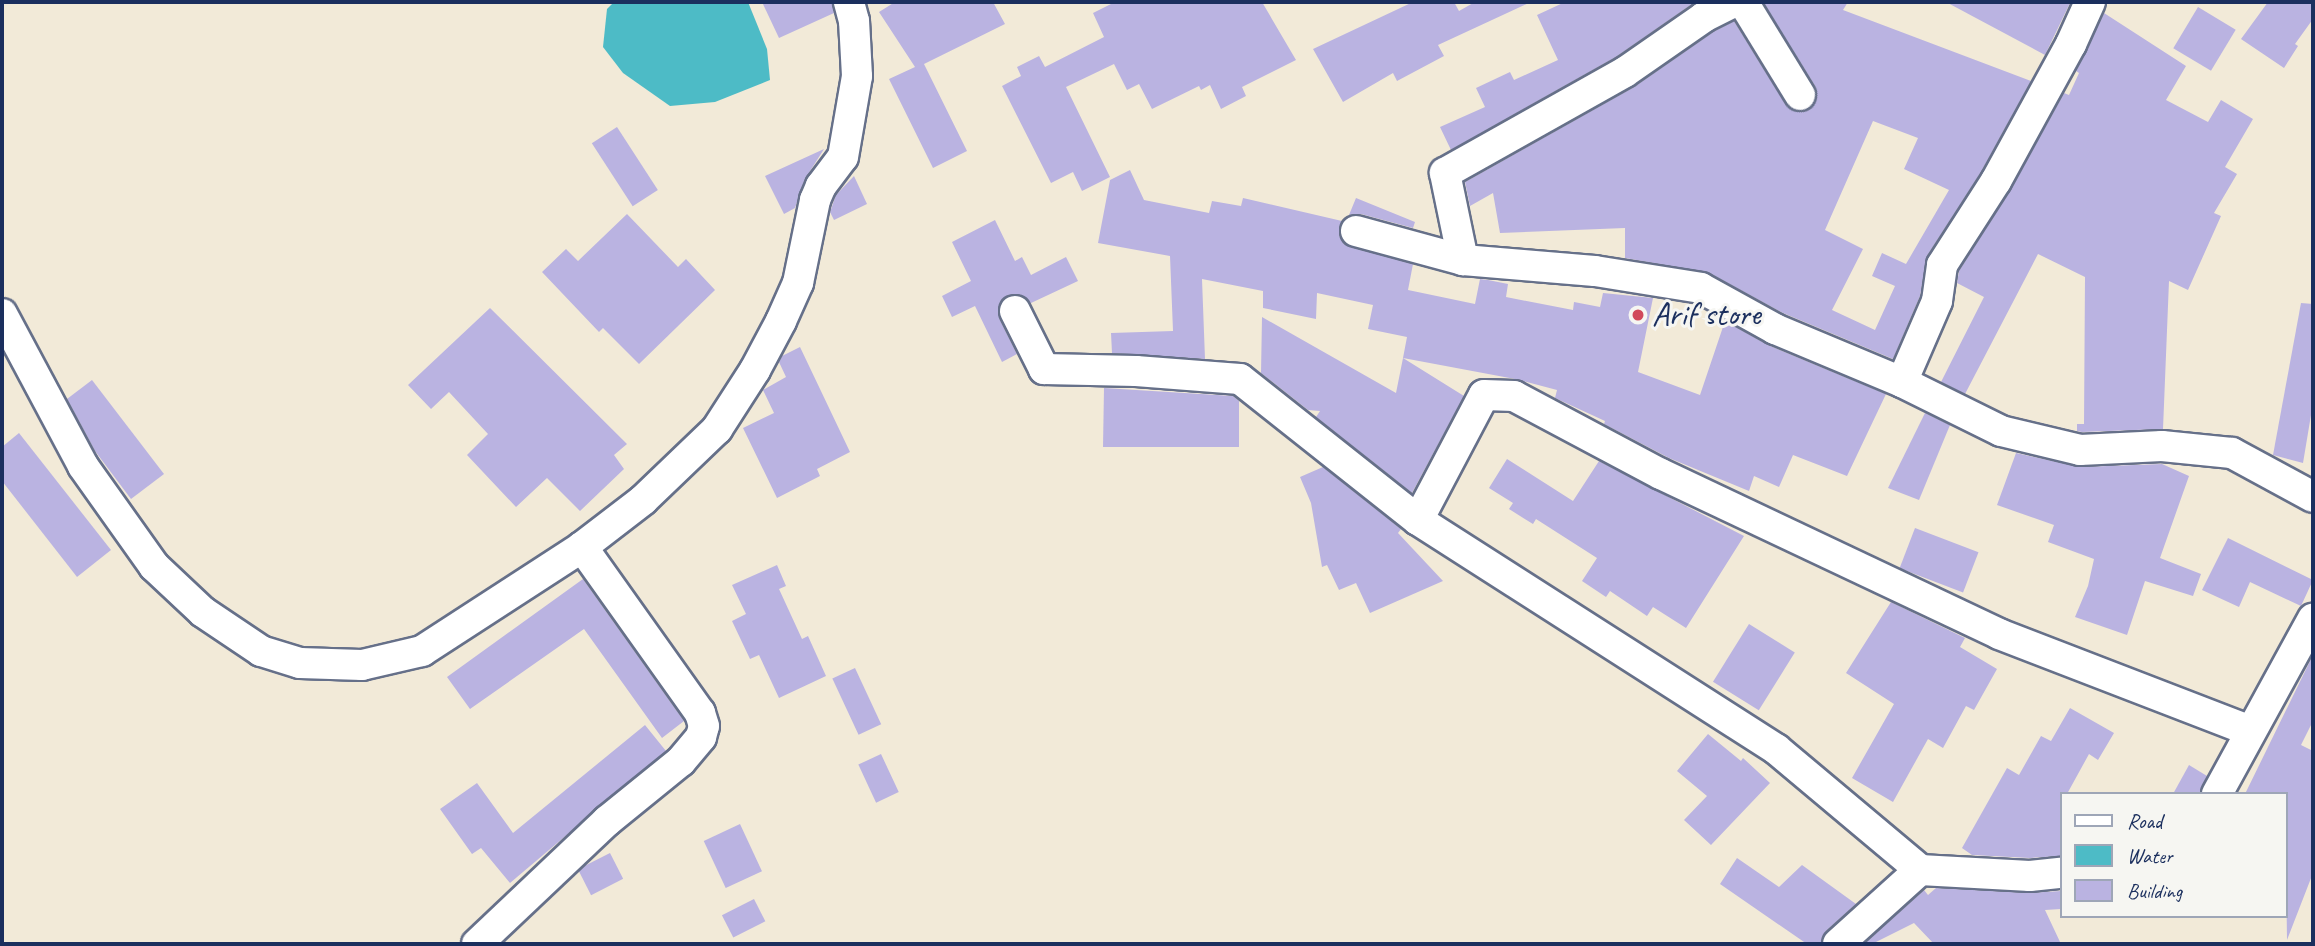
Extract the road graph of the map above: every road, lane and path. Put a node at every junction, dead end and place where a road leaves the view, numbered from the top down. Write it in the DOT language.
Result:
graph roads {
  1 [pos="849,2"];
  2 [pos="1733,2"];
  3 [pos="1743,2"];
  4 [pos="2090,2"];
  5 [pos="1800,95"];
  6 [pos="1356,232"];
  7 [pos="1463,260"];
  8 [pos="1015,311"];
  9 [pos="2,314"];
  10 [pos="1902,382"];
  11 [pos="2313,496"];
  12 [pos="1418,520"];
  13 [pos="582,547"];
  14 [pos="2313,618"];
  15 [pos="2250,732"];
  16 [pos="2218,792"];
  17 [pos="1920,870"];
  18 [pos="2060,873"];
  19 [pos="477,944"];
  20 [pos="1838,944"];
  1 -- 13 [label="street"];
  2 -- 7 [label="street"];
  3 -- 5 [label="street"];
  4 -- 10 [label="street"];
  6 -- 7 [label="street"];
  7 -- 10 [label="street"];
  8 -- 12 [label="street"];
  9 -- 13 [label="street"];
  10 -- 11 [label="street"];
  12 -- 15 [label="street"];
  12 -- 17 [label="street"];
  13 -- 19 [label="street"];
  14 -- 15 [label="street"];
  15 -- 16 [label="street"];
  17 -- 18 [label="street"];
  17 -- 20 [label="street"];
}
